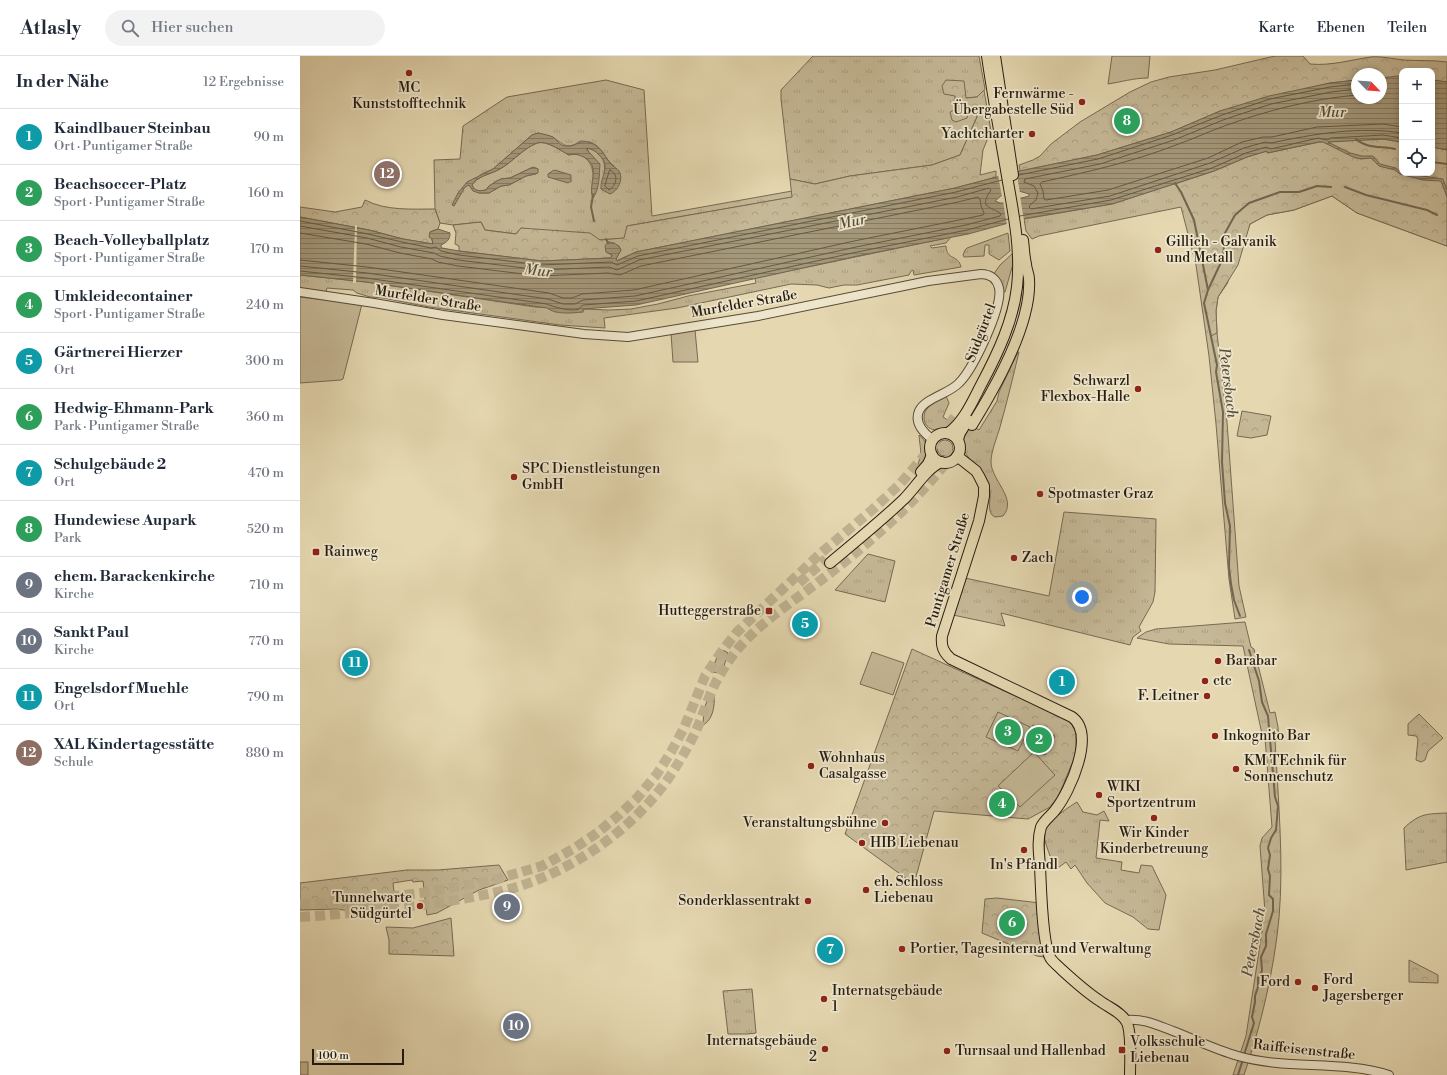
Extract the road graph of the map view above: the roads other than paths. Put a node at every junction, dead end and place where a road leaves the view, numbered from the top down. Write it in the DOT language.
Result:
graph roads {
  1 [pos="987,56"];
  2 [pos="995,56"];
  3 [pos="1008,159"];
  4 [pos="1019,232"];
  5 [pos="1017,255"];
  6 [pos="1026,266"];
  7 [pos="300,292"];
  8 [pos="956,415"];
  9 [pos="972,425"];
  10 [pos="948,433"];
  11 [pos="932,439"];
  12 [pos="958,439"];
  13 [pos="932,455"];
  14 [pos="958,456"];
  15 [pos="941,462"];
  16 [pos="1126,1020"];
  17 [pos="1130,1075"];
  18 [pos="1389,1075"];
  1 -- 3 [label="main road"];
  2 -- 3 [label="main road"];
  3 -- 4 [label="main road"];
  4 -- 5 [label="main road"];
  4 -- 6 [label="main road"];
  5 -- 8 [label="main road, Südgürtel"];
  5 -- 10 [label="main road"];
  6 -- 9 [label="main road"];
  6 -- 12 [label="main road"];
  7 -- 11 [label="street, Murfelder Straße"];
  10 -- 11 [label="main road"];
  10 -- 12 [label="main road"];
  11 -- 13 [label="main road"];
  12 -- 14 [label="main road"];
  13 -- 15 [label="main road"];
  13 -- 15 [label="main road"];
  14 -- 15 [label="main road"];
  14 -- 16 [label="main road, Puntigamer Straße"];
  16 -- 17 [label="main road"];
  16 -- 18 [label="street, Raiffeisenstraße"];
}
